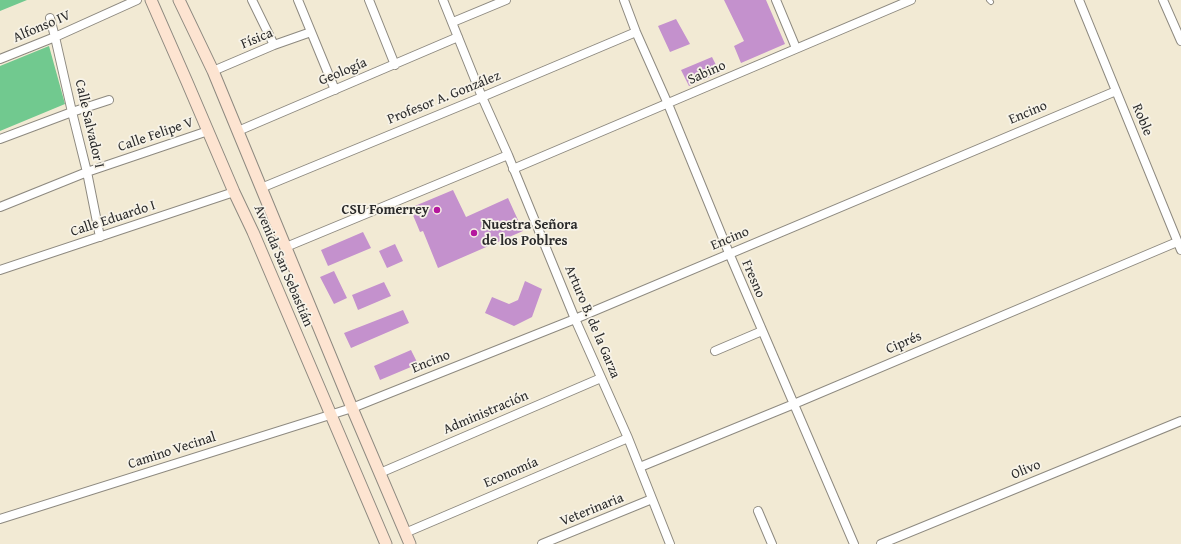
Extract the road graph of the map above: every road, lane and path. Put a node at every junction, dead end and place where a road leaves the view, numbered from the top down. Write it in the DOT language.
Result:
graph roads {
  1 [pos="137,0"];
  2 [pos="151,0"];
  3 [pos="179,0"];
  4 [pos="252,0"];
  5 [pos="298,0"];
  6 [pos="369,0"];
  7 [pos="443,0"];
  8 [pos="506,0"];
  9 [pos="624,0"];
  10 [pos="776,0"];
  11 [pos="911,0"];
  12 [pos="1079,0"];
  13 [pos="1163,0"];
  14 [pos="50,18"];
  15 [pos="452,22"];
  16 [pos="311,32"];
  17 [pos="636,32"];
  18 [pos="55,37"];
  19 [pos="458,37"];
  20 [pos="1181,41"];
  21 [pos="274,45"];
  22 [pos="796,48"];
  23 [pos="0,59"];
  24 [pos="395,64"];
  25 [pos="213,71"];
  26 [pos="335,90"];
  27 [pos="1116,90"];
  28 [pos="482,97"];
  29 [pos="109,100"];
  30 [pos="668,104"];
  31 [pos="72,112"];
  32 [pos="208,131"];
  33 [pos="238,131"];
  34 [pos="0,139"];
  35 [pos="508,155"];
  36 [pos="513,169"];
  37 [pos="87,172"];
  38 [pos="261,188"];
  39 [pos="234,192"];
  40 [pos="0,207"];
  41 [pos="100,237"];
  42 [pos="1177,242"];
  43 [pos="286,247"];
  44 [pos="1181,250"];
  45 [pos="729,254"];
  46 [pos="0,270"];
  47 [pos="575,318"];
  48 [pos="762,331"];
  49 [pos="715,351"];
  50 [pos="601,378"];
  51 [pos="794,404"];
  52 [pos="352,408"];
  53 [pos="330,415"];
  54 [pos="1181,421"];
  55 [pos="628,438"];
  56 [pos="640,467"];
  57 [pos="380,473"];
  58 [pos="652,499"];
  59 [pos="758,511"];
  60 [pos="0,519"];
  61 [pos="405,533"];
  62 [pos="386,544"];
  63 [pos="410,544"];
  64 [pos="542,544"];
  65 [pos="670,544"];
  66 [pos="772,544"];
  67 [pos="854,544"];
  68 [pos="881,544"];
  1 -- 18 [label="street, Alfonso IV"];
  2 -- 32 [label="main road, Avenida San Sebastián"];
  3 -- 25 [label="main road, Avenida San Sebastián"];
  4 -- 21 [label="street"];
  5 -- 16 [label="street"];
  6 -- 24 [label="street"];
  7 -- 15 [label="street, Arturo B. de la Garza"];
  8 -- 15 [label="street"];
  9 -- 17 [label="street, Fresno"];
  10 -- 22 [label="street"];
  11 -- 22 [label="street, Sabino"];
  12 -- 27 [label="street, Roble"];
  13 -- 20 [label="street"];
  14 -- 18 [label="street, Calle Salvador I"];
  15 -- 19 [label="street, Arturo B. de la Garza"];
  16 -- 21 [label="street, Física"];
  16 -- 26 [label="street"];
  17 -- 28 [label="street, Profesor A. González"];
  17 -- 30 [label="street, Fresno"];
  18 -- 23 [label="street, Alfonso IV"];
  18 -- 31 [label="street, Calle Salvador I"];
  19 -- 24 [label="street, Geología"];
  19 -- 28 [label="street, Arturo B. de la Garza"];
  21 -- 25 [label="street, Física"];
  22 -- 30 [label="street, Sabino"];
  24 -- 26 [label="street, Geología"];
  25 -- 33 [label="main road, Avenida San Sebastián"];
  26 -- 33 [label="street, Geología"];
  27 -- 42 [label="street, Roble"];
  27 -- 45 [label="street, Encino"];
  28 -- 35 [label="street, Arturo B. de la Garza"];
  28 -- 38 [label="street, Profesor A. González"];
  29 -- 31 [label="street"];
  30 -- 36 [label="street, Sabino"];
  30 -- 45 [label="street, Fresno"];
  31 -- 34 [label="street"];
  31 -- 37 [label="street, Calle Salvador I"];
  32 -- 37 [label="street, Calle Felipe V"];
  32 -- 39 [label="main road, Avenida San Sebastián"];
  33 -- 38 [label="main road, Avenida San Sebastián"];
  35 -- 36 [label="street, Arturo B. de la Garza"];
  35 -- 43 [label="street"];
  36 -- 47 [label="street, Arturo B. de la Garza"];
  37 -- 40 [label="street, Calle Felipe V"];
  37 -- 41 [label="street, Calle Salvador I"];
  38 -- 43 [label="main road, Avenida San Sebastián"];
  39 -- 41 [label="street, Calle Eduardo I"];
  39 -- 53 [label="main road, Avenida San Sebastián"];
  41 -- 46 [label="street, Calle Eduardo I"];
  42 -- 44 [label="street, Roble"];
  42 -- 51 [label="street, Ciprés"];
  43 -- 52 [label="main road, Avenida San Sebastián"];
  45 -- 47 [label="street, Encino"];
  45 -- 48 [label="street, Fresno"];
  47 -- 50 [label="street, Arturo B. de la Garza"];
  47 -- 52 [label="street, Encino"];
  48 -- 49 [label="street"];
  48 -- 51 [label="street, Fresno"];
  50 -- 55 [label="street, Arturo B. de la Garza"];
  50 -- 57 [label="street, Administración"];
  51 -- 56 [label="street, Ciprés"];
  51 -- 67 [label="street, Fresno"];
  52 -- 53 [label="street, Camino Vecinal"];
  52 -- 57 [label="main road, Avenida San Sebastián"];
  53 -- 60 [label="street, Camino Vecinal"];
  53 -- 62 [label="main road, Avenida San Sebastián"];
  54 -- 68 [label="street, Olivo"];
  55 -- 56 [label="street, Arturo B. de la Garza"];
  55 -- 61 [label="street, Economía"];
  56 -- 58 [label="street, Arturo B. de la Garza"];
  57 -- 61 [label="main road, Avenida San Sebastián"];
  58 -- 64 [label="street, Veterinaria"];
  58 -- 65 [label="street, Arturo B. de la Garza"];
  59 -- 66 [label="street"];
  61 -- 63 [label="main road, Avenida San Sebastián"];
}
